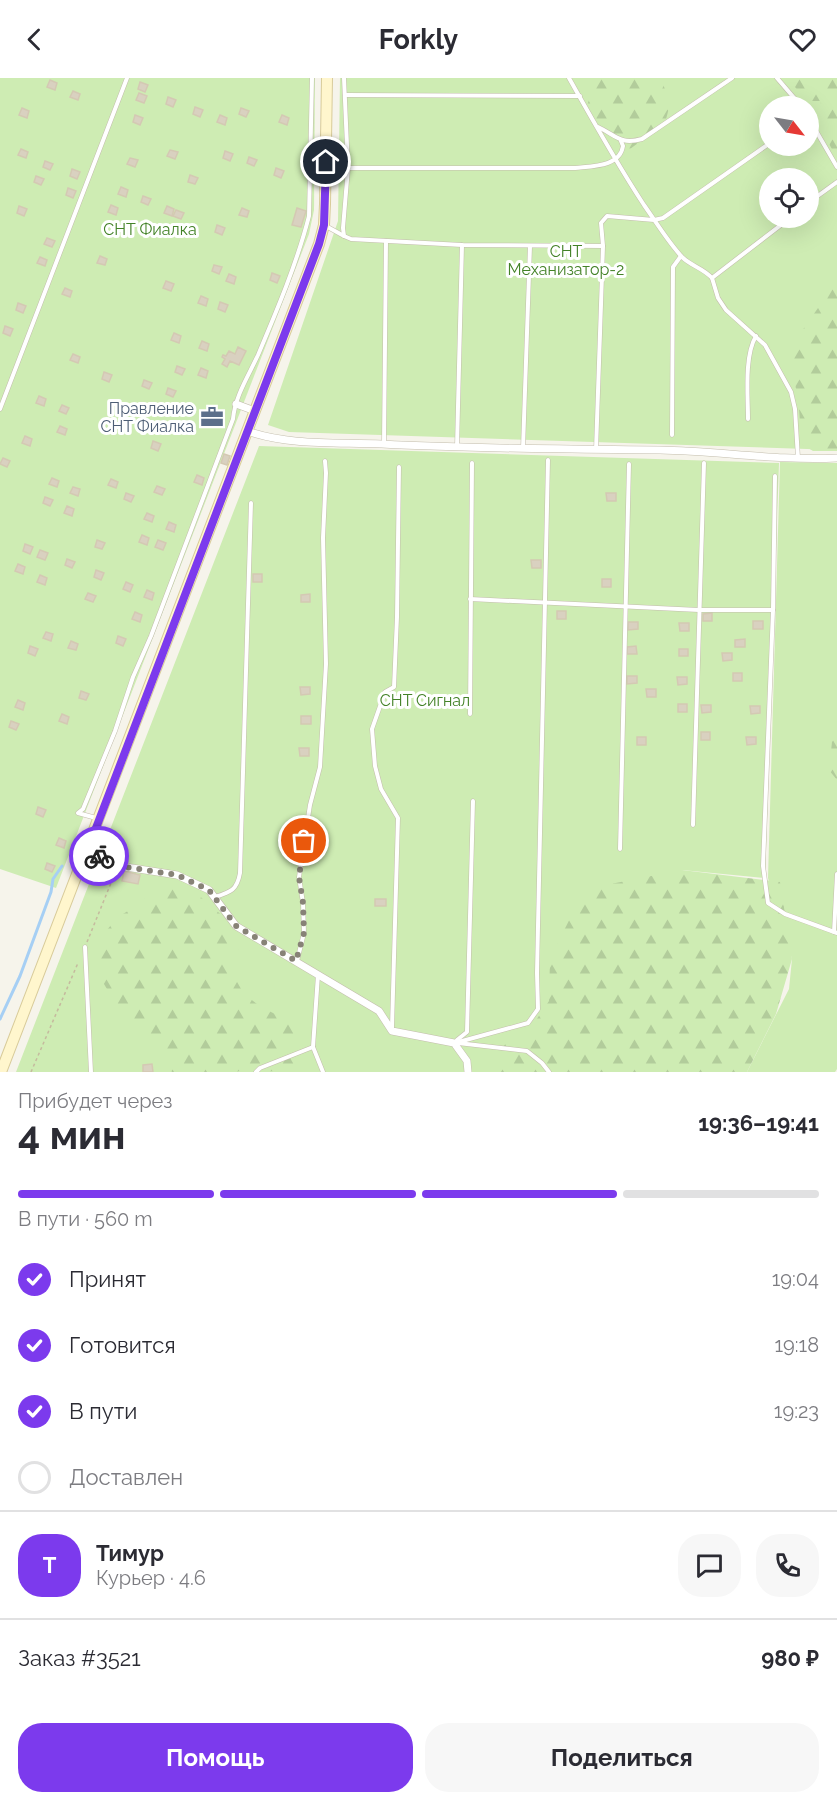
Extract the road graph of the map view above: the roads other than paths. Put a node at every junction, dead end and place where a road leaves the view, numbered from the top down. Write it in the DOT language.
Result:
graph roads {
  1 [pos="127,78"];
  2 [pos="312,78"];
  3 [pos="327,78"];
  4 [pos="344,78"];
  5 [pos="569,78"];
  6 [pos="732,78"];
  7 [pos="777,78"];
  8 [pos="345,95"];
  9 [pos="580,96"];
  10 [pos="792,96"];
  11 [pos="597,127"];
  12 [pos="819,136"];
  13 [pos="621,141"];
  14 [pos="759,151"];
  15 [pos="615,159"];
  16 [pos="837,167"];
  17 [pos="348,168"];
  18 [pos="837,182"];
  19 [pos="819,195"];
  20 [pos="654,220"];
  21 [pos="324,225"];
  22 [pos="777,228"];
  23 [pos="344,236"];
  24 [pos="386,241"];
  25 [pos="462,245"];
  26 [pos="530,246"];
  27 [pos="603,246"];
  28 [pos="681,256"];
  29 [pos="711,278"];
  30 [pos="756,336"];
  31 [pos="236,404"];
  32 [pos="0,409"];
  33 [pos="255,411"];
  34 [pos="748,419"];
  35 [pos="248,431"];
  36 [pos="672,435"];
  37 [pos="384,445"];
  38 [pos="457,447"];
  39 [pos="523,448"];
  40 [pos="596,450"];
  41 [pos="798,458"];
  42 [pos="837,458"];
  43 [pos="548,460"];
  44 [pos="325,461"];
  45 [pos="472,463"];
  46 [pos="704,463"];
  47 [pos="629,464"];
  48 [pos="399,467"];
  49 [pos="775,476"];
  50 [pos="251,502"];
  51 [pos="470,599"];
  52 [pos="545,603"];
  53 [pos="626,607"];
  54 [pos="699,610"];
  55 [pos="773,610"];
  56 [pos="470,714"];
  57 [pos="473,801"];
  58 [pos="99,819"];
  59 [pos="693,825"];
  60 [pos="88,849"];
  61 [pos="620,849"];
  62 [pos="837,874"];
  63 [pos="215,898"];
  64 [pos="835,932"];
  65 [pos="85,947"];
  66 [pos="296,961"];
  67 [pos="318,974"];
  68 [pos="392,1031"];
  69 [pos="454,1043"];
  70 [pos="313,1047"];
  71 [pos="1,1072"];
  72 [pos="91,1072"];
  73 [pos="256,1072"];
  74 [pos="323,1072"];
  75 [pos="468,1072"];
  76 [pos="549,1072"];
  1 -- 32 [label="lane"];
  2 -- 31 [label="lane"];
  3 -- 21 [label="street"];
  4 -- 8 [label="lane"];
  5 -- 9 [label="lane"];
  6 -- 13 [label="lane"];
  7 -- 10 [label="lane"];
  8 -- 9 [label="lane"];
  8 -- 17 [label="lane"];
  9 -- 11 [label="lane"];
  11 -- 13 [label="lane"];
  11 -- 15 [label="lane"];
  12 -- 16 [label="lane"];
  13 -- 15 [label="lane"];
  14 -- 20 [label="lane"];
  15 -- 17 [label="lane"];
  15 -- 20 [label="lane"];
  17 -- 23 [label="lane"];
  18 -- 19 [label="lane"];
  20 -- 27 [label="lane"];
  20 -- 28 [label="lane"];
  21 -- 23 [label="lane"];
  21 -- 33 [label="street"];
  22 -- 29 [label="lane"];
  23 -- 24 [label="lane"];
  24 -- 25 [label="lane"];
  24 -- 37 [label="lane"];
  25 -- 26 [label="lane"];
  25 -- 38 [label="lane"];
  26 -- 27 [label="lane"];
  26 -- 39 [label="lane"];
  27 -- 40 [label="lane"];
  28 -- 29 [label="lane"];
  28 -- 36 [label="lane"];
  29 -- 30 [label="lane"];
  30 -- 34 [label="lane"];
  30 -- 41 [label="lane"];
  31 -- 33 [label="street"];
  31 -- 58 [label="lane"];
  33 -- 35 [label="street"];
  35 -- 37 [label="street"];
  35 -- 58 [label="street"];
  37 -- 38 [label="street"];
  38 -- 39 [label="street"];
  39 -- 40 [label="street"];
  40 -- 41 [label="street"];
  41 -- 42 [label="street"];
  43 -- 52 [label="lane"];
  44 -- 66 [label="lane"];
  45 -- 51 [label="lane"];
  46 -- 54 [label="lane"];
  47 -- 53 [label="lane"];
  48 -- 68 [label="lane"];
  49 -- 55 [label="lane"];
  50 -- 63 [label="lane"];
  51 -- 52 [label="lane"];
  51 -- 56 [label="lane"];
  52 -- 53 [label="lane"];
  52 -- 69 [label="lane"];
  53 -- 54 [label="lane"];
  53 -- 61 [label="lane"];
  54 -- 55 [label="lane"];
  54 -- 59 [label="lane"];
  55 -- 64 [label="lane"];
  57 -- 69 [label="lane"];
  58 -- 60 [label="street"];
  60 -- 63 [label="street"];
  60 -- 71 [label="street"];
  62 -- 64 [label="lane"];
  63 -- 66 [label="street"];
  65 -- 72 [label="lane"];
  66 -- 67 [label="street"];
  67 -- 68 [label="street"];
  67 -- 70 [label="lane"];
  68 -- 69 [label="street"];
  69 -- 75 [label="street"];
  69 -- 76 [label="lane"];
  70 -- 73 [label="lane"];
  70 -- 74 [label="lane"];
}
